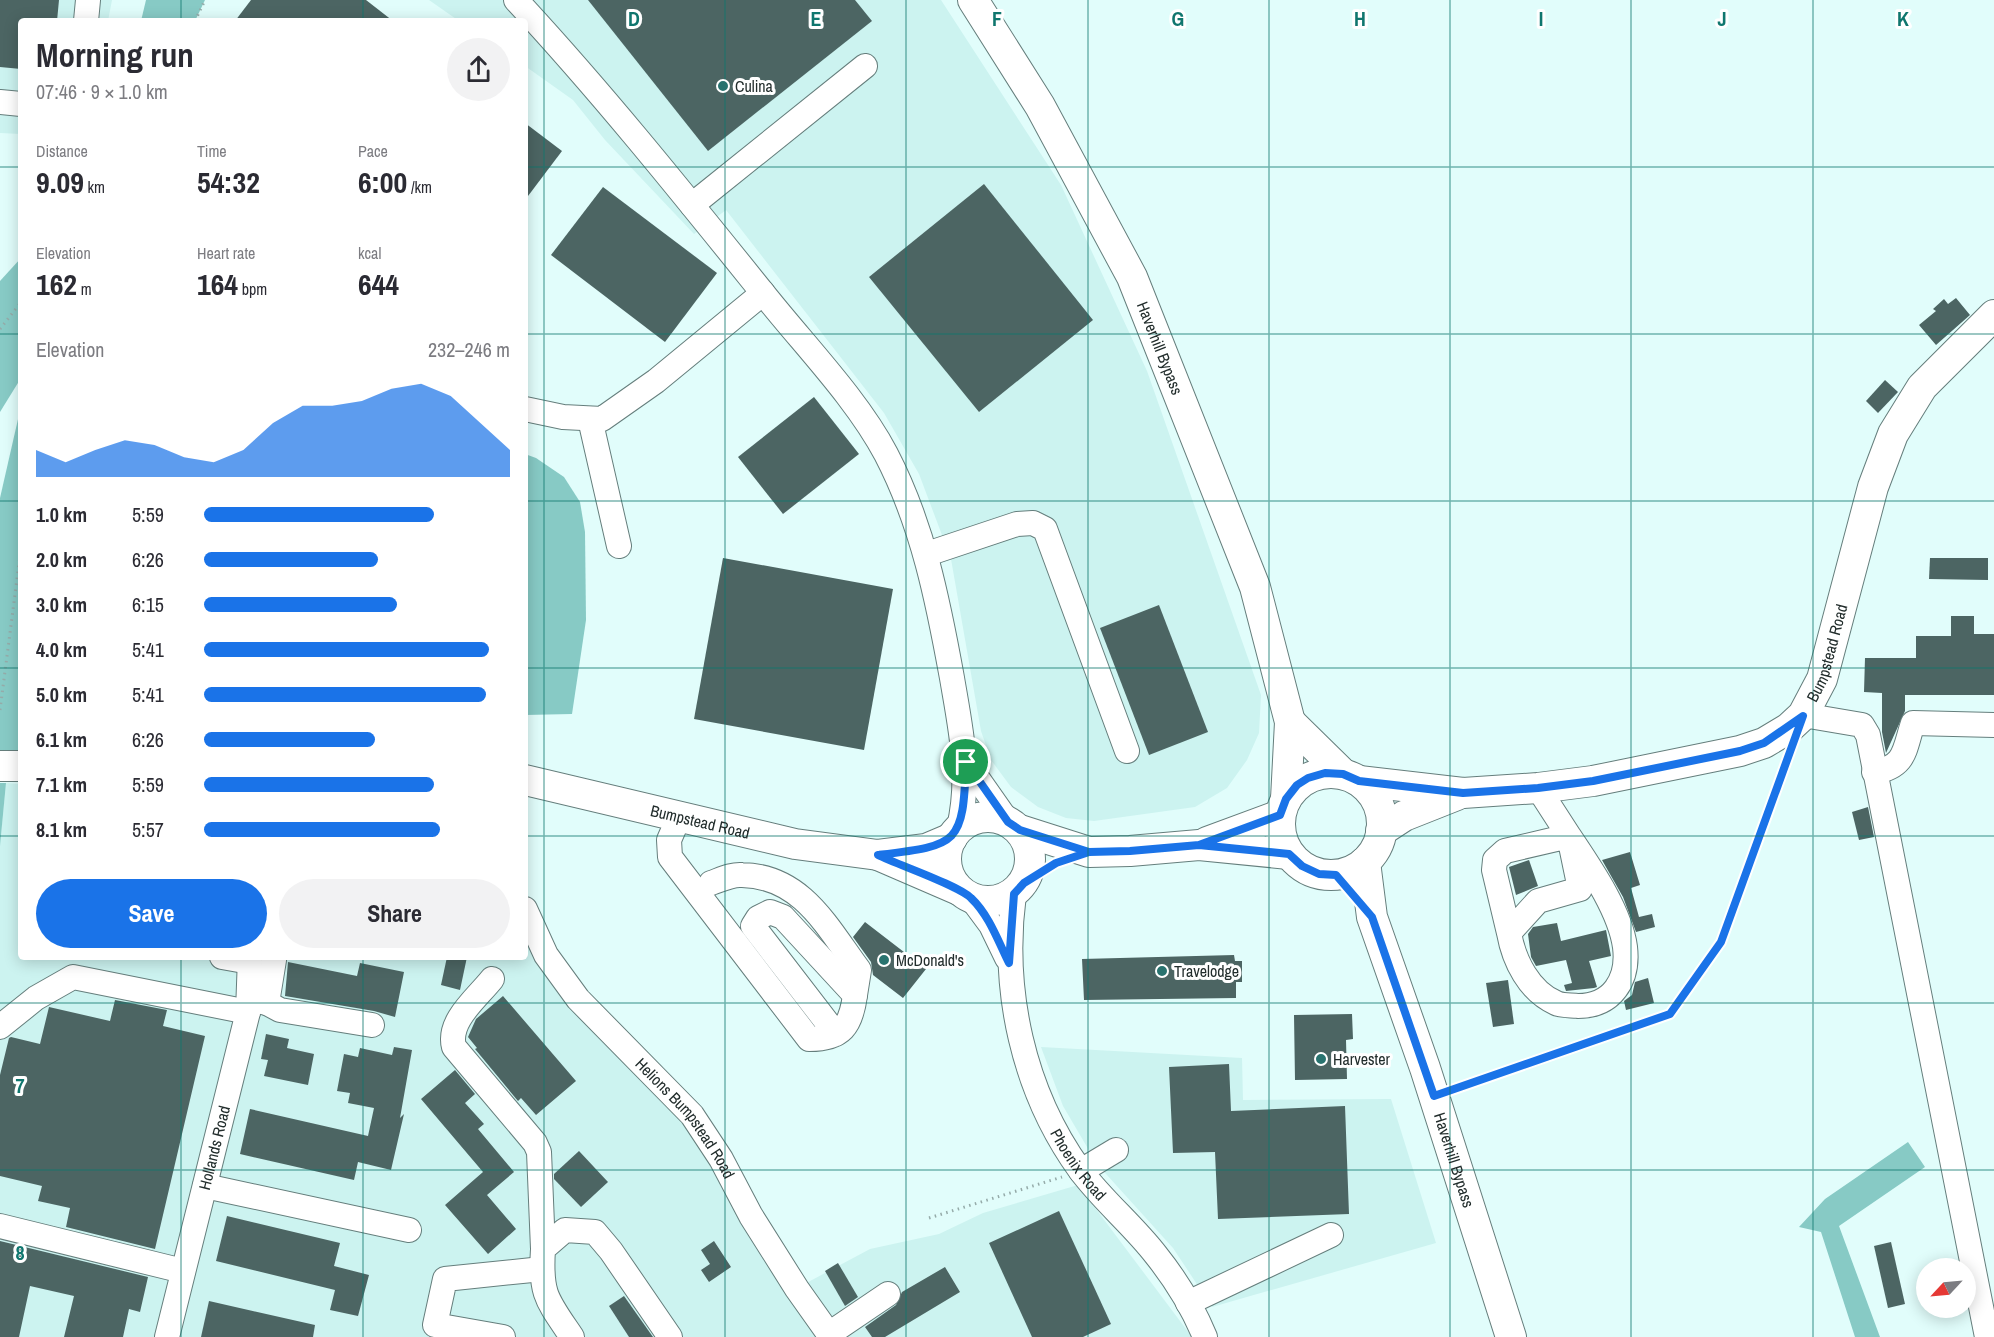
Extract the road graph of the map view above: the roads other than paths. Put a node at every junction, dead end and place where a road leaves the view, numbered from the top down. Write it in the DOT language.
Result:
graph roads {
  1 [pos="88,0"];
  2 [pos="516,0"];
  3 [pos="973,0"];
  4 [pos="86,18"];
  5 [pos="865,66"];
  6 [pos="0,102"];
  7 [pos="18,104"];
  8 [pos="692,205"];
  9 [pos="763,293"];
  10 [pos="1994,315"];
  11 [pos="528,409"];
  12 [pos="590,419"];
  13 [pos="620,546"];
  14 [pos="927,554"];
  15 [pos="1803,716"];
  16 [pos="1290,722"];
  17 [pos="1994,725"];
  18 [pos="1127,751"];
  19 [pos="966,762"];
  20 [pos="0,766"];
  21 [pos="18,766"];
  22 [pos="1874,772"];
  23 [pos="1351,777"];
  24 [pos="528,781"];
  25 [pos="1538,788"];
  26 [pos="1463,793"];
  27 [pos="1283,807"];
  28 [pos="679,817"];
  29 [pos="1014,826"];
  30 [pos="1381,831"];
  31 [pos="955,833"];
  32 [pos="1569,836"];
  33 [pos="1199,845"];
  34 [pos="1089,852"];
  35 [pos="1289,854"];
  36 [pos="878,855"];
  37 [pos="1365,862"];
  38 [pos="1336,875"];
  39 [pos="711,883"];
  40 [pos="1019,888"];
  41 [pos="965,894"];
  42 [pos="528,916"];
  43 [pos="1372,917"];
  44 [pos="1509,933"];
  45 [pos="250,960"];
  46 [pos="274,960"];
  47 [pos="1009,963"];
  48 [pos="492,979"];
  49 [pos="855,995"];
  50 [pos="254,1005"];
  51 [pos="372,1025"];
  52 [pos="0,1027"];
  53 [pos="836,1034"];
  54 [pos="1116,1150"];
  55 [pos="1081,1171"];
  56 [pos="204,1186"];
  57 [pos="0,1226"];
  58 [pos="409,1230"];
  59 [pos="1331,1235"];
  60 [pos="542,1259"];
  61 [pos="183,1271"];
  62 [pos="888,1294"];
  63 [pos="1188,1303"];
  64 [pos="562,1334"];
  65 [pos="830,1335"];
  66 [pos="167,1337"];
  67 [pos="503,1337"];
  68 [pos="670,1337"];
  69 [pos="1205,1337"];
  70 [pos="1511,1337"];
  71 [pos="1987,1337"];
  1 -- 4 [label="street"];
  2 -- 8 [label="street"];
  3 -- 16 [label="main road, Haverhill Bypass"];
  5 -- 8 [label="street"];
  6 -- 7 [label="street"];
  8 -- 9 [label="street"];
  9 -- 12 [label="street"];
  9 -- 14 [label="street"];
  10 -- 15 [label="main road, Bumpstead Road"];
  11 -- 12 [label="street"];
  12 -- 13 [label="street"];
  14 -- 18 [label="street"];
  14 -- 19 [label="street"];
  15 -- 22 [label="street"];
  15 -- 25 [label="main road, Bumpstead Road"];
  16 -- 23 [label="main road"];
  16 -- 27 [label="main road, Haverhill Bypass"];
  17 -- 22 [label="street"];
  19 -- 29 [label="street"];
  19 -- 31 [label="street"];
  20 -- 21 [label="main road"];
  22 -- 71 [label="street"];
  23 -- 26 [label="main road, Bumpstead Road"];
  23 -- 27 [label="main road"];
  23 -- 30 [label="main road"];
  24 -- 28 [label="main road, Bumpstead Road"];
  25 -- 26 [label="main road, Bumpstead Road"];
  25 -- 32 [label="street"];
  26 -- 30 [label="main road, Bumpstead Road"];
  27 -- 33 [label="main road"];
  27 -- 35 [label="main road"];
  28 -- 36 [label="main road, Bumpstead Road"];
  28 -- 53 [label="street"];
  29 -- 31 [label="main road"];
  29 -- 34 [label="main road"];
  29 -- 40 [label="main road"];
  30 -- 37 [label="main road"];
  31 -- 36 [label="main road, Bumpstead Road"];
  31 -- 41 [label="main road"];
  32 -- 44 [label="street"];
  32 -- 44 [label="street"];
  32 -- 44 [label="street"];
  33 -- 34 [label="main road"];
  33 -- 35 [label="main road"];
  34 -- 40 [label="main road"];
  35 -- 38 [label="main road"];
  36 -- 41 [label="main road, Bumpstead Road"];
  37 -- 38 [label="main road"];
  37 -- 43 [label="main road, Haverhill Bypass"];
  38 -- 43 [label="main road, Haverhill Bypass"];
  39 -- 49 [label="street"];
  40 -- 41 [label="main road"];
  40 -- 47 [label="street, Phoenix Road"];
  41 -- 47 [label="street, Phoenix Road"];
  42 -- 65 [label="street, Helions Bumpstead Road"];
  43 -- 70 [label="main road, Haverhill Bypass"];
  45 -- 50 [label="street, Hollands Road"];
  46 -- 50 [label="street"];
  47 -- 55 [label="street, Phoenix Road"];
  48 -- 60 [label="street"];
  49 -- 53 [label="street"];
  49 -- 53 [label="street"];
  50 -- 51 [label="street"];
  50 -- 52 [label="street"];
  50 -- 56 [label="street, Hollands Road"];
  54 -- 55 [label="street"];
  55 -- 63 [label="street, Phoenix Road"];
  56 -- 58 [label="street"];
  56 -- 61 [label="street, Hollands Road"];
  57 -- 61 [label="street"];
  59 -- 63 [label="street"];
  60 -- 64 [label="street"];
  60 -- 67 [label="street"];
  60 -- 68 [label="street"];
  61 -- 66 [label="street, Hollands Road"];
  62 -- 65 [label="street"];
  63 -- 69 [label="street, Phoenix Road"];
}
